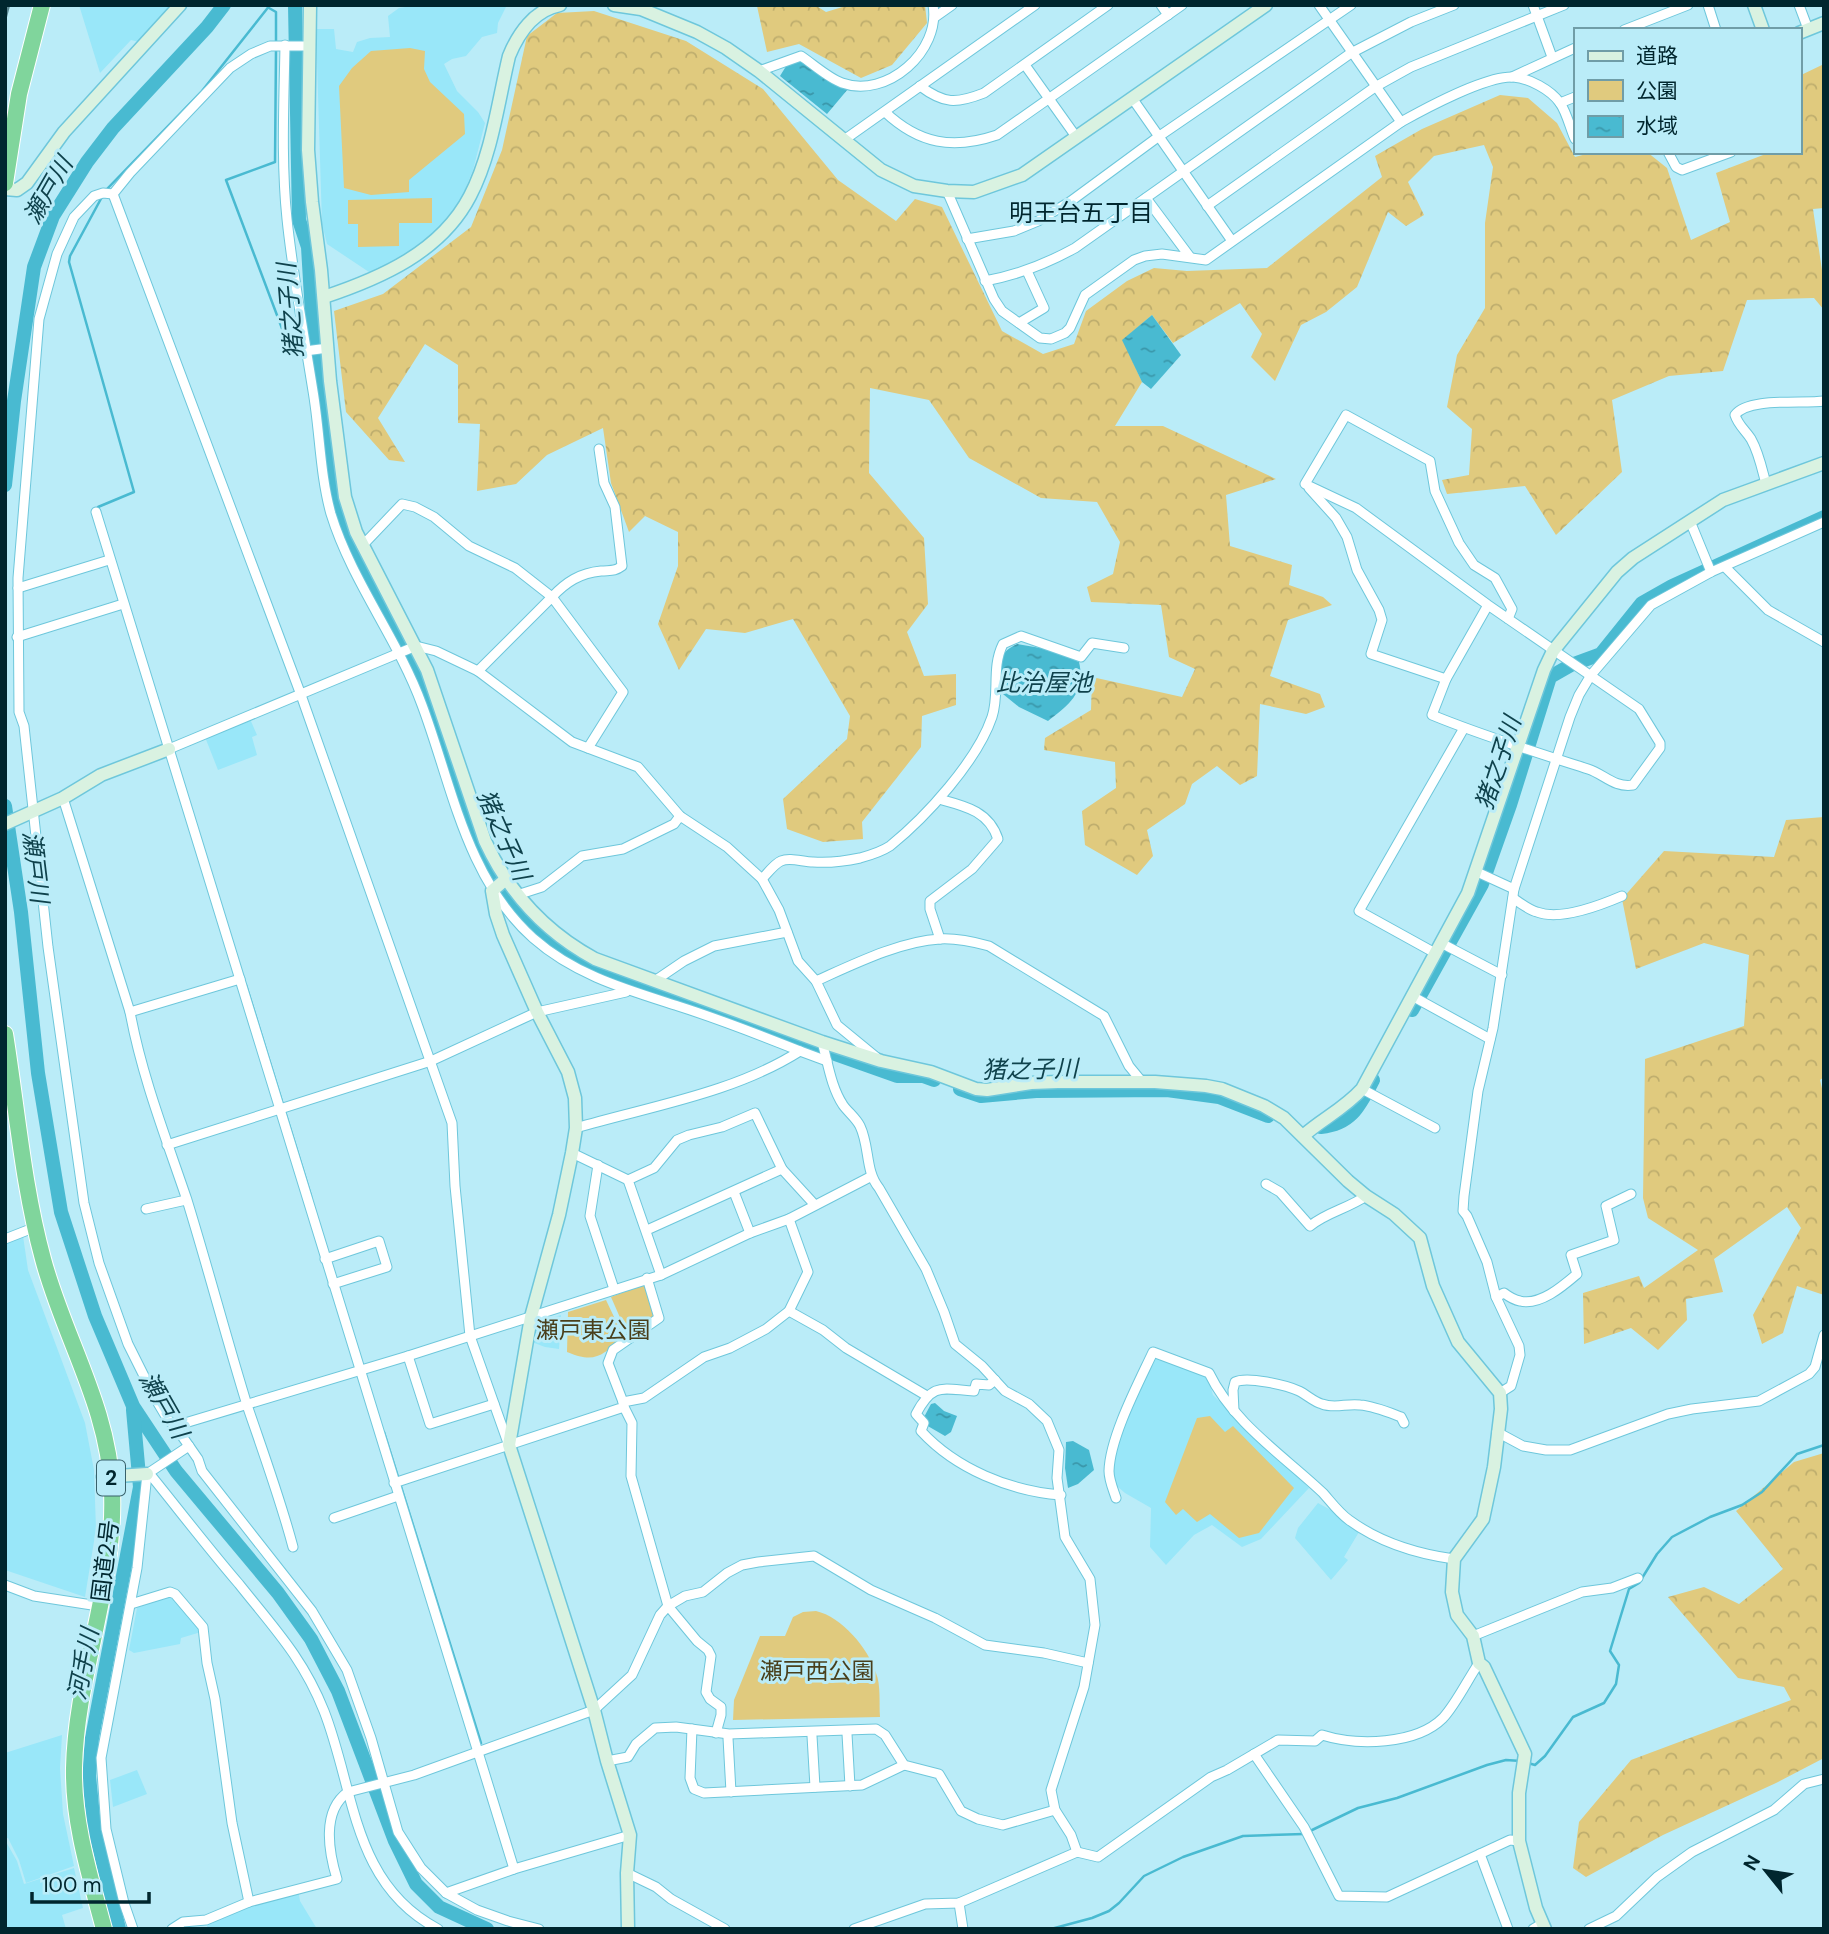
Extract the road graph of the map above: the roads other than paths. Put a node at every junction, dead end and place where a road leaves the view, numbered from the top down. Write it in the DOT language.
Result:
graph roads {
  1 [pos="32,5"];
  2 [pos="42,5"];
  3 [pos="180,5"];
  4 [pos="310,5"];
  5 [pos="560,5"];
  6 [pos="614,5"];
  7 [pos="933,5"];
  8 [pos="952,5"];
  9 [pos="1035,5"];
  10 [pos="1108,5"];
  11 [pos="1161,5"];
  12 [pos="1182,5"];
  13 [pos="1266,5"];
  14 [pos="1319,5"];
  15 [pos="1351,5"];
  16 [pos="1454,5"];
  17 [pos="1564,5"];
  18 [pos="1688,5"];
  19 [pos="1707,5"];
  20 [pos="1754,5"];
  21 [pos="1799,5"];
  22 [pos="629,6"];
  23 [pos="1535,10"];
  24 [pos="1168,15"];
  25 [pos="935,17"];
  26 [pos="1329,19"];
  27 [pos="1824,23"];
  28 [pos="1629,28"];
  29 [pos="1715,28"];
  30 [pos="1762,28"];
  31 [pos="1804,31"];
  32 [pos="284,45"];
  33 [pos="306,46"];
  34 [pos="1574,48"];
  35 [pos="1351,53"];
  36 [pos="1552,57"];
  37 [pos="1026,65"];
  38 [pos="760,71"];
  39 [pos="1512,77"];
  40 [pos="920,86"];
  41 [pos="1375,87"];
  42 [pos="1574,97"];
  43 [pos="1050,98"];
  44 [pos="1132,98"];
  45 [pos="1560,103"];
  46 [pos="5,111"];
  47 [pos="884,112"];
  48 [pos="1401,122"];
  49 [pos="1158,137"];
  50 [pos="1574,137"];
  51 [pos="1077,138"];
  52 [pos="844,140"];
  53 [pos="1669,154"];
  54 [pos="1717,155"];
  55 [pos="1183,172"];
  56 [pos="5,183"];
  57 [pos="5,189"];
  58 [pos="947,191"];
  59 [pos="108,194"];
  60 [pos="1146,198"];
  61 [pos="1207,206"];
  62 [pos="967,239"];
  63 [pos="1232,241"];
  64 [pos="1190,257"];
  65 [pos="1027,271"];
  66 [pos="985,281"];
  67 [pos="324,297"];
  68 [pos="1019,323"];
  69 [pos="325,349"];
  70 [pos="306,351"];
  71 [pos="1824,401"];
  72 [pos="599,449"];
  73 [pos="1824,463"];
  74 [pos="1305,484"];
  75 [pos="1766,484"];
  76 [pos="96,512"];
  77 [pos="1690,521"];
  78 [pos="1824,522"];
  79 [pos="362,546"];
  80 [pos="109,560"];
  81 [pos="1725,567"];
  82 [pos="1710,568"];
  83 [pos="18,588"];
  84 [pos="552,597"];
  85 [pos="123,604"];
  86 [pos="1488,605"];
  87 [pos="1508,619"];
  88 [pos="17,637"];
  89 [pos="1824,642"];
  90 [pos="414,647"];
  91 [pos="1124,648"];
  92 [pos="1553,651"];
  93 [pos="398,653"];
  94 [pos="478,671"];
  95 [pos="1591,675"];
  96 [pos="1446,679"];
  97 [pos="301,695"];
  98 [pos="1464,728"];
  99 [pos="171,748"];
  100 [pos="587,748"];
  101 [pos="1524,749"];
  102 [pos="1555,759"];
  103 [pos="63,798"];
  104 [pos="939,799"];
  105 [pos="31,814"];
  106 [pos="680,816"];
  107 [pos="5,824"];
  108 [pos="1482,875"];
  109 [pos="762,879"];
  110 [pos="499,885"];
  111 [pos="1514,893"];
  112 [pos="517,895"];
  113 [pos="1622,896"];
  114 [pos="788,932"];
  115 [pos="940,939"];
  116 [pos="1444,948"];
  117 [pos="1502,975"];
  118 [pos="633,976"];
  119 [pos="240,979"];
  120 [pos="656,980"];
  121 [pos="816,981"];
  122 [pos="628,990"];
  123 [pos="1413,997"];
  124 [pos="131,1012"];
  125 [pos="537,1012"];
  126 [pos="5,1034"];
  127 [pos="1490,1039"];
  128 [pos="822,1044"];
  129 [pos="800,1051"];
  130 [pos="827,1059"];
  131 [pos="431,1060"];
  132 [pos="881,1061"];
  133 [pos="1143,1083"];
  134 [pos="5,1087"];
  135 [pos="1367,1092"];
  136 [pos="283,1108"];
  137 [pos="576,1128"];
  138 [pos="1435,1128"];
  139 [pos="1303,1136"];
  140 [pos="167,1145"];
  141 [pos="572,1153"];
  142 [pos="598,1165"];
  143 [pos="782,1170"];
  144 [pos="870,1177"];
  145 [pos="628,1180"];
  146 [pos="1266,1184"];
  147 [pos="734,1192"];
  148 [pos="1631,1194"];
  149 [pos="1366,1196"];
  150 [pos="186,1199"];
  151 [pos="814,1204"];
  152 [pos="146,1209"];
  153 [pos="789,1219"];
  154 [pos="28,1230"];
  155 [pos="647,1230"];
  156 [pos="750,1233"];
  157 [pos="5,1239"];
  158 [pos="328,1258"];
  159 [pos="661,1275"];
  160 [pos="647,1278"];
  161 [pos="336,1283"];
  162 [pos="614,1290"];
  163 [pos="1496,1297"];
  164 [pos="789,1311"];
  165 [pos="531,1317"];
  166 [pos="1824,1335"];
  167 [pos="470,1336"];
  168 [pos="408,1356"];
  169 [pos="359,1370"];
  170 [pos="995,1380"];
  171 [pos="1500,1393"];
  172 [pos="927,1395"];
  173 [pos="247,1403"];
  174 [pos="494,1404"];
  175 [pos="623,1404"];
  176 [pos="1234,1411"];
  177 [pos="1404,1423"];
  178 [pos="175,1426"];
  179 [pos="1497,1432"];
  180 [pos="509,1445"];
  181 [pos="187,1448"];
  182 [pos="148,1473"];
  183 [pos="112,1477"];
  184 [pos="398,1482"];
  185 [pos="1061,1495"];
  186 [pos="398,1496"];
  187 [pos="1116,1498"];
  188 [pos="334,1518"];
  189 [pos="293,1546"];
  190 [pos="1454,1559"];
  191 [pos="1638,1578"];
  192 [pos="5,1585"];
  193 [pos="131,1604"];
  194 [pos="92,1605"];
  195 [pos="668,1606"];
  196 [pos="1473,1636"];
  197 [pos="1479,1662"];
  198 [pos="1088,1663"];
  199 [pos="594,1710"];
  200 [pos="692,1729"];
  201 [pos="716,1733"];
  202 [pos="847,1734"];
  203 [pos="811,1736"];
  204 [pos="728,1738"];
  205 [pos="478,1751"];
  206 [pos="1254,1754"];
  207 [pos="607,1761"];
  208 [pos="904,1765"];
  209 [pos="1824,1779"];
  210 [pos="383,1784"];
  211 [pos="850,1786"];
  212 [pos="815,1787"];
  213 [pos="347,1793"];
  214 [pos="731,1793"];
  215 [pos="1055,1810"];
  216 [pos="630,1835"];
  217 [pos="1519,1841"];
  218 [pos="1077,1852"];
  219 [pos="1480,1854"];
  220 [pos="514,1869"];
  221 [pos="627,1873"];
  222 [pos="446,1893"];
  223 [pos="249,1902"];
  224 [pos="960,1903"];
  225 [pos="1541,1927"];
  226 [pos="94,1929"];
  227 [pos="104,1929"];
  228 [pos="133,1929"];
  229 [pos="172,1929"];
  230 [pos="438,1929"];
  231 [pos="539,1929"];
  232 [pos="628,1929"];
  233 [pos="725,1929"];
  234 [pos="854,1929"];
  235 [pos="963,1929"];
  236 [pos="1508,1929"];
  237 [pos="1589,1929"];
  1 -- 46 [label="highway"];
  2 -- 56 [label="highway"];
  3 -- 57 [label="street"];
  4 -- 33 [label="street"];
  5 -- 67 [label="street"];
  6 -- 22 [label="street"];
  7 -- 25 [label="street"];
  8 -- 25 [label="street"];
  9 -- 40 [label="street"];
  10 -- 37 [label="street"];
  11 -- 24 [label="street"];
  12 -- 24 [label="street"];
  13 -- 44 [label="street"];
  14 -- 26 [label="street"];
  15 -- 26 [label="street"];
  16 -- 35 [label="street"];
  17 -- 23 [label="street"];
  18 -- 28 [label="street"];
  19 -- 29 [label="street"];
  20 -- 30 [label="street"];
  21 -- 31 [label="street"];
  22 -- 38 [label="street"];
  23 -- 36 [label="street"];
  23 -- 41 [label="street"];
  24 -- 43 [label="street"];
  25 -- 38 [label="street"];
  26 -- 35 [label="street"];
  26 -- 49 [label="street"];
  27 -- 31 [label="street"];
  32 -- 33 [label="street"];
  32 -- 59 [label="street"];
  32 -- 70 [label="street"];
  33 -- 67 [label="street"];
  34 -- 36 [label="street"];
  35 -- 41 [label="street"];
  35 -- 55 [label="street"];
  36 -- 39 [label="street"];
  37 -- 40 [label="street"];
  37 -- 43 [label="street"];
  38 -- 52 [label="street"];
  39 -- 45 [label="street"];
  39 -- 48 [label="street"];
  40 -- 47 [label="street"];
  41 -- 48 [label="street"];
  41 -- 61 [label="street"];
  42 -- 45 [label="street"];
  43 -- 47 [label="street"];
  43 -- 51 [label="street"];
  44 -- 49 [label="street"];
  44 -- 51 [label="street"];
  45 -- 50 [label="street"];
  47 -- 52 [label="street"];
  48 -- 63 [label="street"];
  49 -- 55 [label="street"];
  49 -- 62 [label="street"];
  51 -- 58 [label="street"];
  52 -- 58 [label="street"];
  53 -- 54 [label="street"];
  55 -- 60 [label="street"];
  55 -- 61 [label="street"];
  58 -- 62 [label="street"];
  59 -- 83 [label="street"];
  59 -- 97 [label="street"];
  60 -- 64 [label="street"];
  60 -- 65 [label="street"];
  61 -- 63 [label="street"];
  62 -- 66 [label="street"];
  63 -- 64 [label="street"];
  64 -- 68 [label="street"];
  65 -- 66 [label="street"];
  65 -- 68 [label="street"];
  66 -- 68 [label="street"];
  67 -- 69 [label="street"];
  69 -- 70 [label="street"];
  69 -- 79 [label="street"];
  70 -- 93 [label="street"];
  71 -- 75 [label="street"];
  72 -- 84 [label="street"];
  73 -- 75 [label="street"];
  74 -- 86 [label="street"];
  74 -- 87 [label="street"];
  74 -- 96 [label="street"];
  75 -- 77 [label="street"];
  76 -- 80 [label="street"];
  77 -- 82 [label="street"];
  77 -- 92 [label="street"];
  78 -- 81 [label="street"];
  79 -- 84 [label="street"];
  79 -- 90 [label="street"];
  80 -- 83 [label="street"];
  80 -- 85 [label="street"];
  81 -- 82 [label="street"];
  81 -- 89 [label="street"];
  82 -- 95 [label="street"];
  83 -- 88 [label="street"];
  84 -- 94 [label="street"];
  84 -- 100 [label="street"];
  85 -- 88 [label="street"];
  85 -- 99 [label="street"];
  86 -- 87 [label="street"];
  86 -- 96 [label="street"];
  87 -- 92 [label="street"];
  88 -- 105 [label="street"];
  90 -- 93 [label="street"];
  90 -- 94 [label="street"];
  90 -- 110 [label="street"];
  91 -- 104 [label="street"];
  92 -- 95 [label="street"];
  92 -- 101 [label="street"];
  93 -- 97 [label="street"];
  93 -- 110 [label="street"];
  94 -- 100 [label="street"];
  95 -- 102 [label="street"];
  95 -- 102 [label="street"];
  96 -- 98 [label="street"];
  97 -- 99 [label="street"];
  97 -- 131 [label="street"];
  98 -- 101 [label="street"];
  98 -- 116 [label="street"];
  99 -- 103 [label="street"];
  99 -- 119 [label="street"];
  100 -- 106 [label="street"];
  101 -- 102 [label="street"];
  101 -- 108 [label="street"];
  102 -- 111 [label="street"];
  103 -- 105 [label="street"];
  103 -- 124 [label="street"];
  104 -- 109 [label="street"];
  104 -- 115 [label="street"];
  105 -- 107 [label="street"];
  105 -- 178 [label="street"];
  106 -- 109 [label="street"];
  106 -- 112 [label="street"];
  108 -- 111 [label="street"];
  108 -- 116 [label="street"];
  109 -- 114 [label="street"];
  110 -- 112 [label="street"];
  110 -- 122 [label="street"];
  110 -- 125 [label="street"];
  111 -- 113 [label="street"];
  111 -- 117 [label="street"];
  112 -- 118 [label="street"];
  114 -- 120 [label="street"];
  114 -- 121 [label="street"];
  115 -- 121 [label="street"];
  115 -- 133 [label="street"];
  116 -- 117 [label="street"];
  116 -- 123 [label="street"];
  117 -- 127 [label="street"];
  118 -- 120 [label="street"];
  118 -- 122 [label="street"];
  119 -- 124 [label="street"];
  119 -- 136 [label="street"];
  120 -- 128 [label="street"];
  121 -- 132 [label="street"];
  122 -- 125 [label="street"];
  122 -- 129 [label="street"];
  123 -- 127 [label="street"];
  123 -- 135 [label="street"];
  124 -- 140 [label="street"];
  125 -- 131 [label="street"];
  125 -- 137 [label="street"];
  126 -- 183 [label="highway, 国道2号 / 2"];
  127 -- 163 [label="street"];
  128 -- 130 [label="street"];
  128 -- 132 [label="street"];
  129 -- 130 [label="street"];
  129 -- 137 [label="street"];
  130 -- 144 [label="street"];
  131 -- 136 [label="street"];
  131 -- 167 [label="street"];
  132 -- 133 [label="street"];
  133 -- 139 [label="street"];
  134 -- 154 [label="highway, 国道2号 / 2"];
  135 -- 138 [label="street"];
  135 -- 139 [label="street"];
  136 -- 140 [label="street"];
  136 -- 158 [label="street"];
  137 -- 141 [label="street"];
  139 -- 149 [label="street"];
  140 -- 150 [label="street"];
  141 -- 142 [label="street"];
  141 -- 165 [label="street"];
  142 -- 145 [label="street"];
  142 -- 162 [label="street"];
  143 -- 145 [label="street"];
  143 -- 147 [label="street"];
  143 -- 151 [label="street"];
  144 -- 151 [label="street"];
  144 -- 170 [label="street"];
  145 -- 155 [label="street"];
  146 -- 149 [label="street"];
  147 -- 155 [label="street"];
  147 -- 156 [label="street"];
  148 -- 163 [label="street"];
  149 -- 171 [label="street"];
  150 -- 152 [label="street"];
  150 -- 173 [label="street"];
  151 -- 153 [label="street"];
  153 -- 156 [label="street"];
  153 -- 164 [label="street"];
  154 -- 157 [label="street"];
  154 -- 183 [label="highway, 国道2号 / 2"];
  155 -- 159 [label="street"];
  156 -- 159 [label="street"];
  158 -- 161 [label="street"];
  158 -- 161 [label="street"];
  159 -- 160 [label="street"];
  160 -- 162 [label="street"];
  160 -- 175 [label="street"];
  161 -- 169 [label="street"];
  162 -- 165 [label="street"];
  163 -- 171 [label="street"];
  164 -- 172 [label="street"];
  164 -- 175 [label="street"];
  165 -- 167 [label="street"];
  165 -- 180 [label="street"];
  166 -- 179 [label="street"];
  167 -- 168 [label="street"];
  167 -- 174 [label="street"];
  168 -- 169 [label="street"];
  168 -- 174 [label="street"];
  169 -- 173 [label="street"];
  169 -- 184 [label="street"];
  170 -- 172 [label="street"];
  170 -- 185 [label="street"];
  171 -- 179 [label="street"];
  172 -- 185 [label="street"];
  173 -- 178 [label="street"];
  173 -- 189 [label="street"];
  174 -- 180 [label="street"];
  175 -- 180 [label="street"];
  175 -- 195 [label="street"];
  176 -- 177 [label="street"];
  176 -- 187 [label="street"];
  176 -- 190 [label="street"];
  178 -- 181 [label="street"];
  179 -- 190 [label="street"];
  180 -- 184 [label="street"];
  180 -- 199 [label="street"];
  181 -- 182 [label="street"];
  181 -- 210 [label="street"];
  182 -- 183 [label="street"];
  182 -- 193 [label="street"];
  182 -- 213 [label="street"];
  183 -- 194 [label="highway, 国道2号 / 2"];
  183 -- 227 [label="highway, 国道2号 / 2"];
  184 -- 186 [label="street"];
  185 -- 198 [label="street"];
  186 -- 188 [label="street"];
  186 -- 205 [label="street"];
  190 -- 196 [label="street"];
  191 -- 196 [label="street"];
  192 -- 194 [label="street"];
  193 -- 223 [label="street"];
  193 -- 228 [label="street"];
  194 -- 226 [label="highway, 国道2号 / 2"];
  195 -- 198 [label="street"];
  195 -- 199 [label="street"];
  195 -- 201 [label="street"];
  196 -- 197 [label="street"];
  197 -- 206 [label="street"];
  197 -- 217 [label="street"];
  198 -- 215 [label="street"];
  199 -- 205 [label="street"];
  199 -- 207 [label="street"];
  200 -- 201 [label="street"];
  200 -- 207 [label="street"];
  200 -- 214 [label="street"];
  201 -- 208 [label="street"];
  202 -- 211 [label="street"];
  203 -- 212 [label="street"];
  204 -- 214 [label="street"];
  205 -- 210 [label="street"];
  205 -- 220 [label="street"];
  206 -- 218 [label="street"];
  206 -- 219 [label="street"];
  207 -- 216 [label="street"];
  208 -- 211 [label="street"];
  208 -- 215 [label="street"];
  209 -- 237 [label="street"];
  210 -- 213 [label="street"];
  210 -- 222 [label="street"];
  211 -- 212 [label="street"];
  212 -- 214 [label="street"];
  213 -- 223 [label="street"];
  213 -- 230 [label="street"];
  215 -- 218 [label="street"];
  216 -- 220 [label="street"];
  216 -- 221 [label="street"];
  217 -- 219 [label="street"];
  217 -- 225 [label="street"];
  218 -- 224 [label="street"];
  219 -- 236 [label="street"];
  220 -- 222 [label="street"];
  221 -- 232 [label="street"];
  221 -- 233 [label="street"];
  222 -- 231 [label="street"];
  223 -- 229 [label="street"];
  224 -- 234 [label="street"];
  224 -- 235 [label="street"];
}
